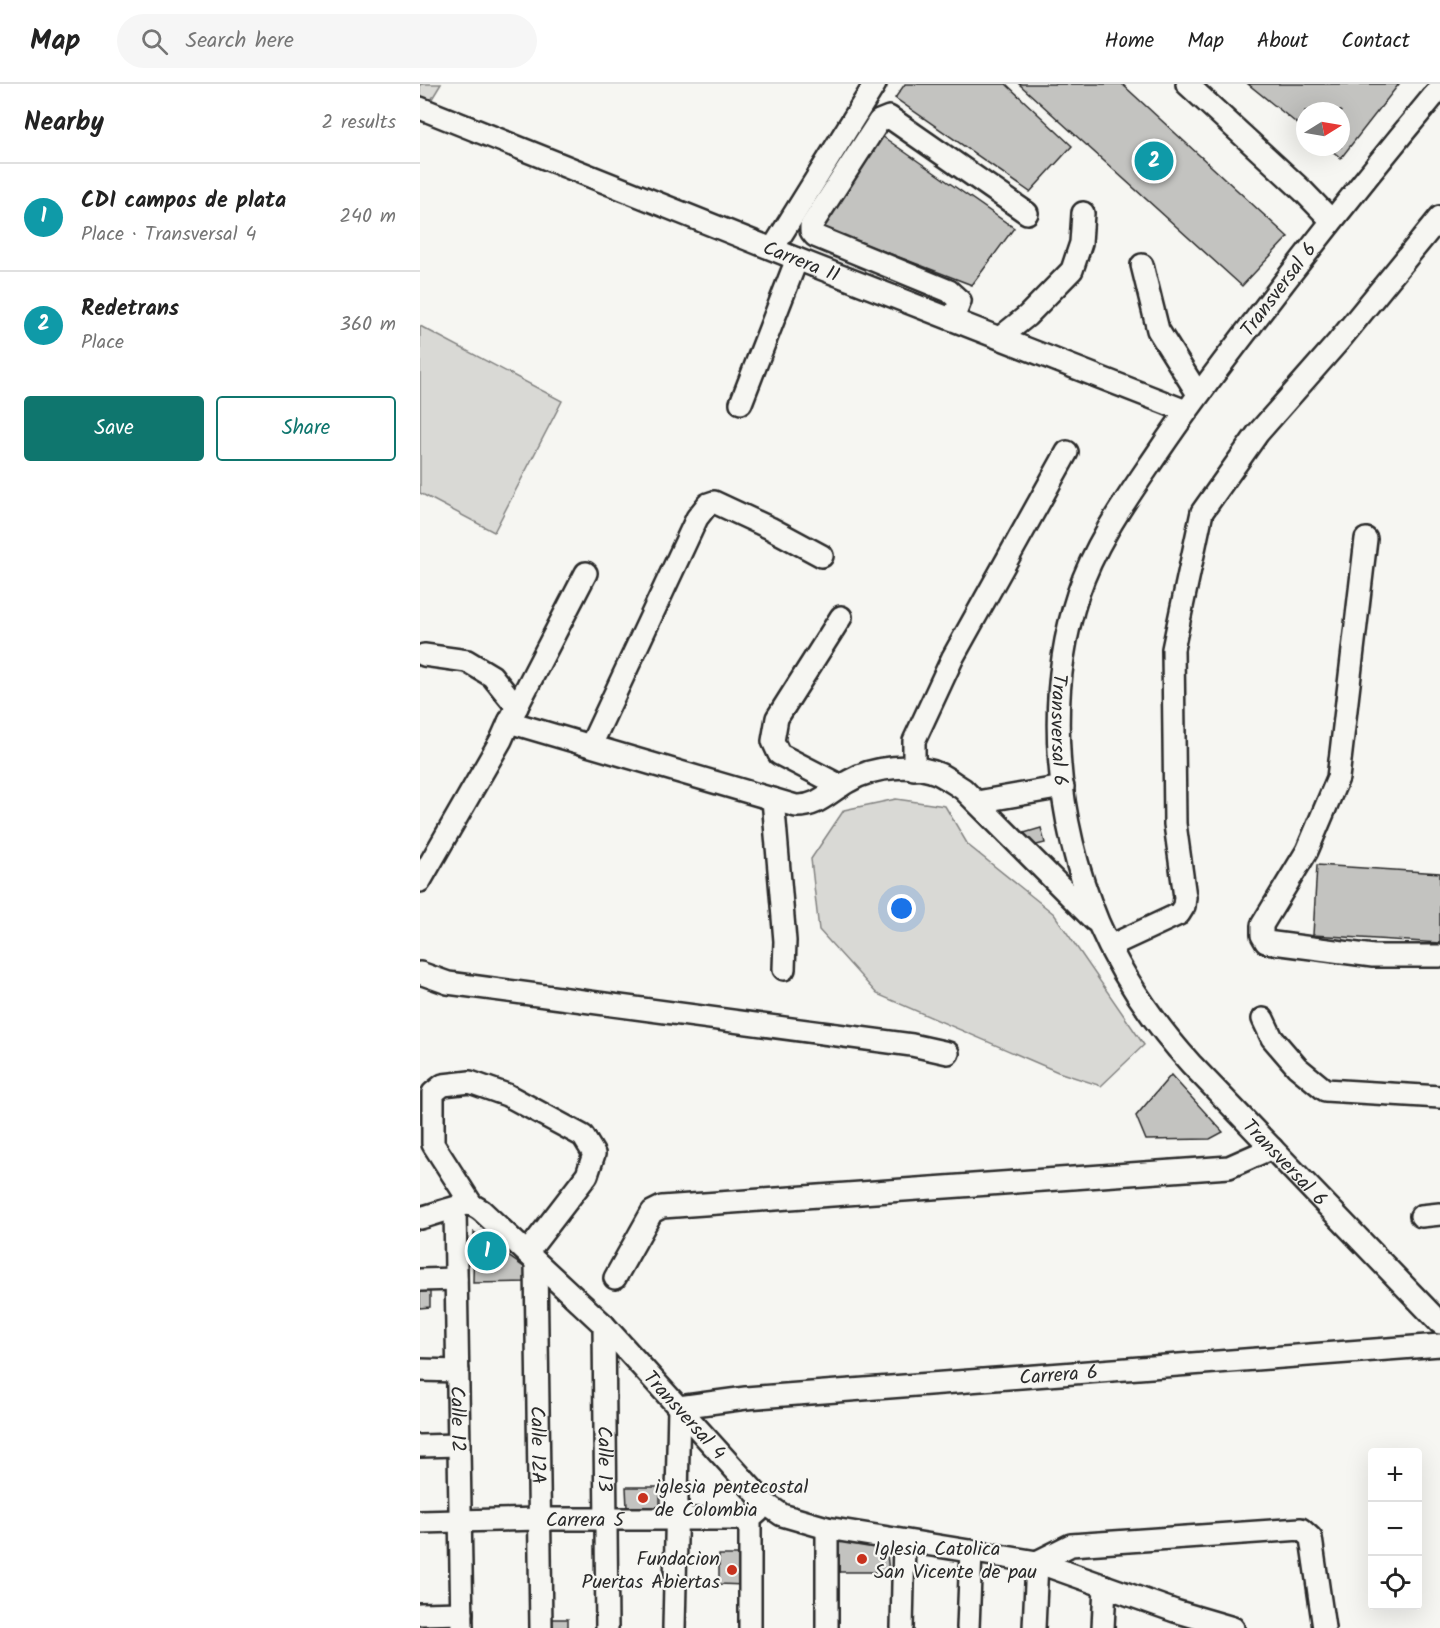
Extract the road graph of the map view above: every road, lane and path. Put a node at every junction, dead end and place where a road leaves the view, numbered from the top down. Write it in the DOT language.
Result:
graph roads {
  1 [pos="875,84"];
  2 [pos="1187,84"];
  3 [pos="1440,88"];
  4 [pos="420,108"];
  5 [pos="1027,213"];
  6 [pos="1083,213"];
  7 [pos="1440,217"];
  8 [pos="1331,220"];
  9 [pos="773,248"];
  10 [pos="797,259"];
  11 [pos="1142,265"];
  12 [pos="953,320"];
  13 [pos="1001,337"];
  14 [pos="741,403"];
  15 [pos="1192,403"];
  16 [pos="1067,452"];
  17 [pos="1366,539"];
  18 [pos="822,556"];
  19 [pos="586,573"];
  20 [pos="842,617"];
  21 [pos="424,655"];
  22 [pos="513,714"];
  23 [pos="591,745"];
  24 [pos="914,769"];
  25 [pos="841,786"];
  26 [pos="1063,787"];
  27 [pos="773,799"];
  28 [pos="977,802"];
  29 [pos="420,880"];
  30 [pos="1099,924"];
  31 [pos="1110,946"];
  32 [pos="1440,956"];
  33 [pos="784,969"];
  34 [pos="420,973"];
  35 [pos="1263,1019"];
  36 [pos="948,1053"];
  37 [pos="1440,1097"];
  38 [pos="1272,1148"];
  39 [pos="464,1207"];
  40 [pos="420,1218"];
  41 [pos="532,1258"];
  42 [pos="615,1278"];
  43 [pos="456,1279"];
  44 [pos="420,1280"];
  45 [pos="1440,1323"];
  46 [pos="604,1325"];
  47 [pos="1440,1345"];
  48 [pos="420,1370"];
  49 [pos="458,1371"];
  50 [pos="679,1407"];
  51 [pos="459,1445"];
  52 [pos="420,1446"];
  53 [pos="766,1504"];
  54 [pos="539,1519"];
  55 [pos="605,1519"];
  56 [pos="676,1519"];
  57 [pos="750,1519"];
  58 [pos="460,1520"];
  59 [pos="420,1522"];
  60 [pos="827,1528"];
  61 [pos="904,1541"];
  62 [pos="970,1551"];
  63 [pos="1037,1562"];
  64 [pos="1105,1586"];
  65 [pos="420,1614"];
  66 [pos="1175,1619"];
  67 [pos="462,1621"];
  68 [pos="541,1628"];
  69 [pos="607,1628"];
  70 [pos="674,1628"];
  71 [pos="750,1628"];
  72 [pos="827,1628"];
  73 [pos="902,1628"];
  74 [pos="968,1628"];
  75 [pos="1034,1628"];
  76 [pos="1103,1628"];
  77 [pos="1233,1628"];
  78 [pos="1324,1628"];
  1 -- 9 [label="street"];
  2 -- 8 [label="street"];
  3 -- 8 [label="street, Transversal 6"];
  4 -- 9 [label="street, Carrera 11"];
  5 -- 12 [label="street"];
  6 -- 13 [label="street"];
  7 -- 31 [label="street"];
  8 -- 15 [label="street, Transversal 6"];
  9 -- 10 [label="street, Carrera 11"];
  10 -- 12 [label="street, Carrera 11"];
  10 -- 14 [label="street"];
  11 -- 15 [label="street"];
  12 -- 13 [label="street, Carrera 11"];
  13 -- 15 [label="street, Carrera 11"];
  15 -- 26 [label="street, Transversal 6"];
  16 -- 24 [label="street"];
  17 -- 32 [label="street"];
  18 -- 23 [label="street"];
  19 -- 22 [label="street"];
  20 -- 25 [label="street"];
  21 -- 22 [label="street"];
  22 -- 23 [label="street"];
  22 -- 29 [label="street"];
  23 -- 27 [label="street"];
  24 -- 25 [label="street"];
  24 -- 28 [label="street"];
  25 -- 27 [label="street"];
  26 -- 28 [label="street"];
  26 -- 30 [label="street, Transversal 6"];
  27 -- 33 [label="street"];
  28 -- 30 [label="street"];
  30 -- 31 [label="street, Transversal 6"];
  31 -- 38 [label="street, Transversal 6"];
  34 -- 36 [label="street"];
  35 -- 37 [label="street"];
  38 -- 42 [label="street"];
  38 -- 45 [label="street, Transversal 6"];
  39 -- 40 [label="street"];
  39 -- 41 [label="street, Transversal 4"];
  39 -- 41 [label="street"];
  39 -- 43 [label="street, Calle 12"];
  41 -- 46 [label="street, Transversal 4"];
  41 -- 54 [label="street, Calle 12A"];
  43 -- 44 [label="street"];
  43 -- 49 [label="street, Calle 12"];
  46 -- 50 [label="street, Transversal 4"];
  46 -- 55 [label="street, Calle 13"];
  47 -- 50 [label="street, Carrera 6"];
  48 -- 49 [label="street"];
  49 -- 51 [label="street, Calle 12"];
  50 -- 53 [label="street, Transversal 4"];
  50 -- 56 [label="street"];
  51 -- 52 [label="street"];
  51 -- 58 [label="street, Calle 12"];
  53 -- 57 [label="street"];
  53 -- 60 [label="street, Transversal 4"];
  54 -- 55 [label="street, Carrera 5"];
  54 -- 58 [label="street, Carrera 5"];
  54 -- 68 [label="street, Calle 12A"];
  55 -- 56 [label="street, Carrera 5"];
  55 -- 69 [label="street, Calle 13"];
  56 -- 57 [label="street, Carrera 5"];
  56 -- 70 [label="street"];
  57 -- 71 [label="street"];
  58 -- 59 [label="street, Carrera 5"];
  58 -- 67 [label="street, Calle 12"];
  60 -- 61 [label="street, Transversal 4"];
  60 -- 72 [label="street"];
  61 -- 62 [label="street, Transversal 4"];
  61 -- 73 [label="street"];
  62 -- 63 [label="street, Transversal 4"];
  62 -- 74 [label="street"];
  63 -- 64 [label="street, Transversal 4"];
  63 -- 75 [label="street"];
  63 -- 78 [label="street"];
  64 -- 66 [label="street, Transversal 4"];
  64 -- 76 [label="street"];
  65 -- 67 [label="street"];
  66 -- 77 [label="street, Transversal 4"];
}
